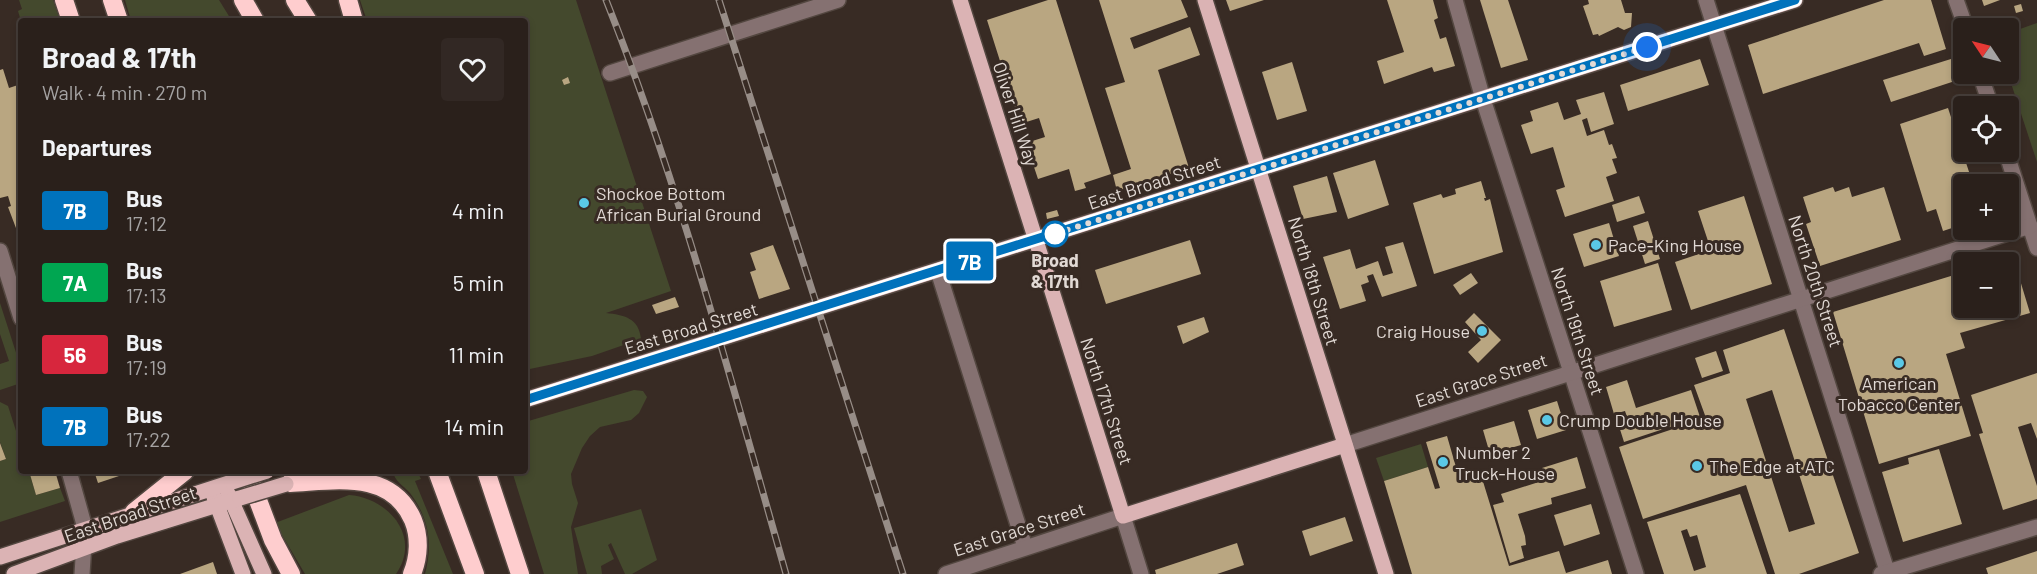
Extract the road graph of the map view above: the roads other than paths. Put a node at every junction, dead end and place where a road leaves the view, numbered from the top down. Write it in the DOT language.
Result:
graph roads {
  1 [pos="64,0"];
  2 [pos="112,0"];
  3 [pos="243,0"];
  4 [pos="295,0"];
  5 [pos="348,0"];
  6 [pos="838,0"];
  7 [pos="960,0"];
  8 [pos="1205,0"];
  9 [pos="1455,0"];
  10 [pos="1706,0"];
  11 [pos="1795,0"];
  12 [pos="1956,0"];
  13 [pos="70,18"];
  14 [pos="118,18"];
  15 [pos="253,18"];
  16 [pos="306,18"];
  17 [pos="353,18"];
  18 [pos="1962,18"];
  19 [pos="1714,26"];
  20 [pos="610,73"];
  21 [pos="1483,99"];
  22 [pos="2009,162"];
  23 [pos="1258,169"];
  24 [pos="2030,226"];
  25 [pos="1036,240"];
  26 [pos="2037,248"];
  27 [pos="0,251"];
  28 [pos="2,267"];
  29 [pos="938,271"];
  30 [pos="1801,299"];
  31 [pos="18,310"];
  32 [pos="1571,372"];
  33 [pos="528,399"];
  34 [pos="1345,445"];
  35 [pos="70,474"];
  36 [pos="181,474"];
  37 [pos="256,474"];
  38 [pos="317,474"];
  39 [pos="438,474"];
  40 [pos="487,474"];
  41 [pos="228,482"];
  42 [pos="288,483"];
  43 [pos="229,501"];
  44 [pos="134,512"];
  45 [pos="1123,516"];
  46 [pos="85,528"];
  47 [pos="2037,528"];
  48 [pos="1025,547"];
  49 [pos="82,550"];
  50 [pos="0,557"];
  51 [pos="946,573"];
  52 [pos="1885,573"];
  53 [pos="14,574"];
  54 [pos="82,574"];
  55 [pos="243,574"];
  56 [pos="264,574"];
  57 [pos="291,574"];
  58 [pos="412,574"];
  59 [pos="475,574"];
  60 [pos="520,574"];
  61 [pos="1141,574"];
  62 [pos="1386,574"];
  63 [pos="1636,574"];
  1 -- 13 [label="highway"];
  2 -- 14 [label="highway"];
  3 -- 15 [label="highway"];
  4 -- 16 [label="highway"];
  5 -- 17 [label="highway"];
  6 -- 20 [label="street"];
  7 -- 25 [label="main road, Oliver Hill Way"];
  8 -- 23 [label="main road, North 18th Street"];
  9 -- 21 [label="street, North 19th Street"];
  10 -- 19 [label="street, North 20th Street"];
  11 -- 19 [label="main road, East Broad Street"];
  12 -- 18 [label="street"];
  19 -- 21 [label="main road, East Broad Street"];
  19 -- 30 [label="street, North 20th Street"];
  21 -- 23 [label="main road, East Broad Street"];
  21 -- 32 [label="street, North 19th Street"];
  22 -- 24 [label="street"];
  23 -- 25 [label="main road, East Broad Street"];
  23 -- 34 [label="main road, North 18th Street"];
  24 -- 26 [label="street"];
  24 -- 30 [label="street, East Grace Street"];
  25 -- 29 [label="main road, East Broad Street"];
  25 -- 45 [label="main road, North 17th Street"];
  27 -- 28 [label="street"];
  28 -- 31 [label="street"];
  29 -- 33 [label="main road, East Broad Street"];
  29 -- 48 [label="street"];
  30 -- 32 [label="street, East Grace Street"];
  30 -- 52 [label="street, North 20th Street"];
  32 -- 34 [label="street, East Grace Street"];
  32 -- 63 [label="street, North 19th Street"];
  34 -- 45 [label="main road, East Grace Street"];
  34 -- 62 [label="main road, North 18th Street"];
  35 -- 46 [label="street"];
  36 -- 44 [label="highway"];
  37 -- 41 [label="main road, East Broad Street, bridge"];
  38 -- 42 [label="main road, East Broad Street"];
  39 -- 59 [label="highway"];
  40 -- 60 [label="highway"];
  41 -- 43 [label="main road"];
  41 -- 44 [label="main road, East Broad Street"];
  41 -- 57 [label="highway"];
  42 -- 43 [label="main road, East Broad Street, bridge"];
  42 -- 58 [label="highway"];
  43 -- 49 [label="main road, East Broad Street"];
  43 -- 55 [label="main road"];
  43 -- 56 [label="main road"];
  44 -- 46 [label="main road, East Broad Street"];
  45 -- 48 [label="street, East Grace Street"];
  45 -- 61 [label="street, North 17th Street"];
  46 -- 49 [label="street"];
  46 -- 50 [label="main road, East Broad Street"];
  47 -- 52 [label="street"];
  48 -- 51 [label="street, East Grace Street"];
  49 -- 53 [label="main road, East Broad Street"];
  49 -- 54 [label="street"];
}
